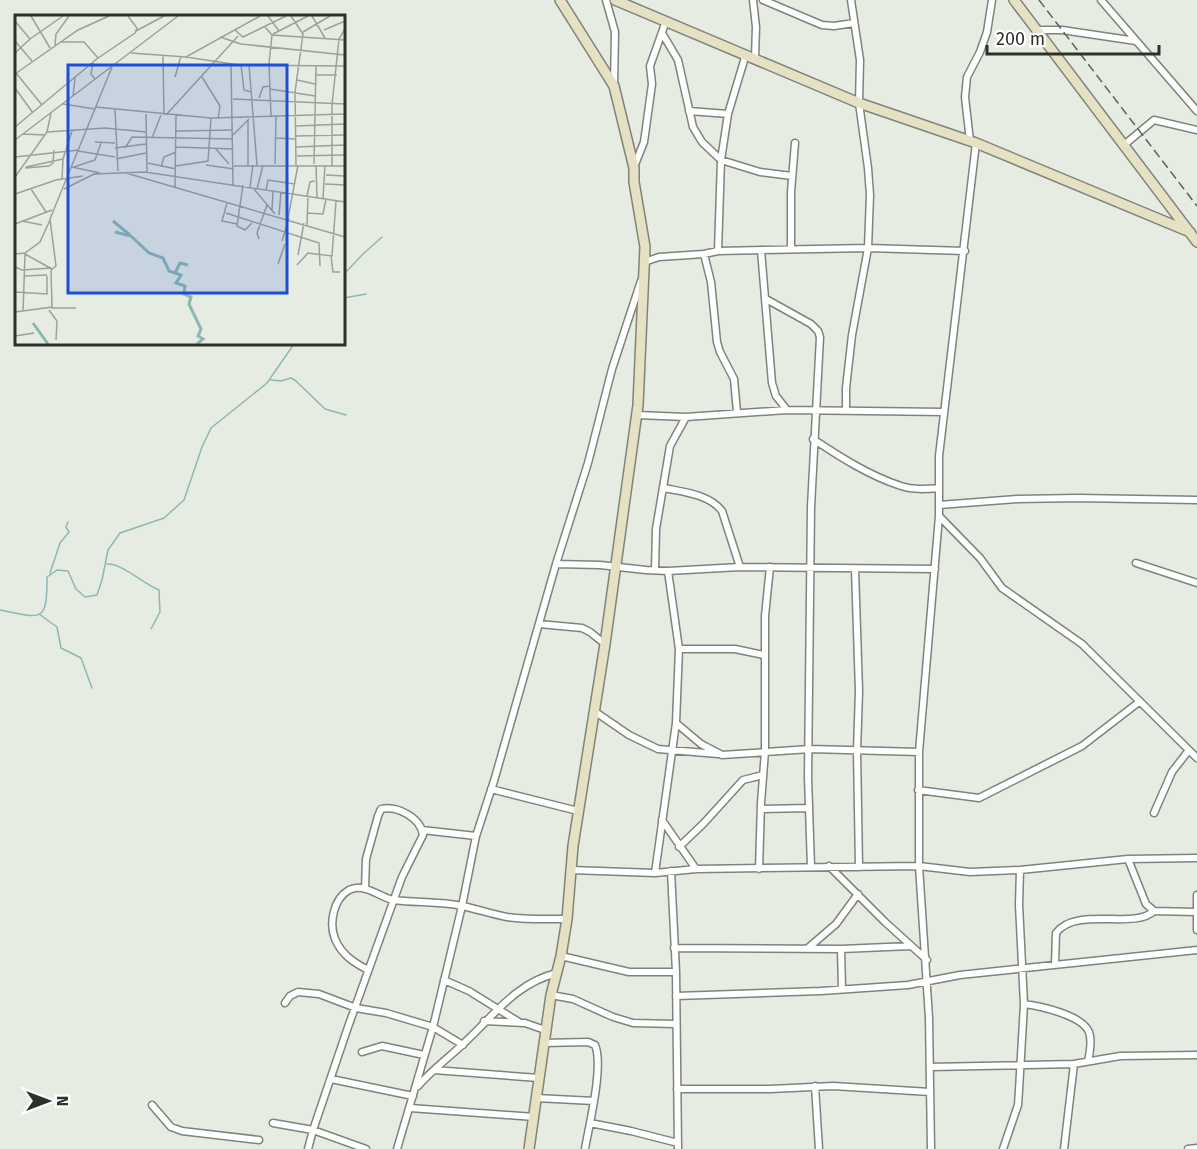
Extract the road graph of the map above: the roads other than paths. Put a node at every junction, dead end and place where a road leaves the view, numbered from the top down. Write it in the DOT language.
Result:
graph roads {
  1 [pos="560,0"];
  2 [pos="606,0"];
  3 [pos="615,0"];
  4 [pos="753,0"];
  5 [pos="763,0"];
  6 [pos="851,0"];
  7 [pos="992,0"];
  8 [pos="1014,0"];
  9 [pos="1101,0"];
  10 [pos="666,21"];
  11 [pos="854,23"];
  12 [pos="1037,30"];
  13 [pos="662,33"];
  14 [pos="1137,41"];
  15 [pos="750,56"];
  16 [pos="614,86"];
  17 [pos="859,103"];
  18 [pos="689,111"];
  19 [pos="1197,111"];
  20 [pos="728,114"];
  21 [pos="1197,129"];
  22 [pos="973,142"];
  23 [pos="795,143"];
  24 [pos="1124,145"];
  25 [pos="721,160"];
  26 [pos="634,168"];
  27 [pos="792,177"];
  28 [pos="1190,232"];
  29 [pos="1197,242"];
  30 [pos="645,247"];
  31 [pos="868,248"];
  32 [pos="791,249"];
  33 [pos="761,250"];
  34 [pos="717,251"];
  35 [pos="965,251"];
  36 [pos="705,254"];
  37 [pos="659,257"];
  38 [pos="644,262"];
  39 [pos="643,274"];
  40 [pos="765,299"];
  41 [pos="787,410"];
  42 [pos="846,410"];
  43 [pos="737,412"];
  44 [pos="815,412"];
  45 [pos="944,412"];
  46 [pos="637,415"];
  47 [pos="686,417"];
  48 [pos="813,438"];
  49 [pos="664,488"];
  50 [pos="939,488"];
  51 [pos="1197,500"];
  52 [pos="939,505"];
  53 [pos="939,516"];
  54 [pos="1136,563"];
  55 [pos="556,564"];
  56 [pos="616,566"];
  57 [pos="740,567"];
  58 [pos="770,567"];
  59 [pos="811,567"];
  60 [pos="855,569"];
  61 [pos="935,569"];
  62 [pos="655,570"];
  63 [pos="668,571"];
  64 [pos="1197,583"];
  65 [pos="540,624"];
  66 [pos="605,644"];
  67 [pos="679,649"];
  68 [pos="764,655"];
  69 [pos="1139,702"];
  70 [pos="594,711"];
  71 [pos="676,723"];
  72 [pos="810,749"];
  73 [pos="1189,750"];
  74 [pos="672,751"];
  75 [pos="765,751"];
  76 [pos="857,751"];
  77 [pos="918,752"];
  78 [pos="722,754"];
  79 [pos="1197,758"];
  80 [pos="763,775"];
  81 [pos="491,789"];
  82 [pos="918,790"];
  83 [pos="809,807"];
  84 [pos="762,809"];
  85 [pos="579,811"];
  86 [pos="1154,813"];
  87 [pos="662,819"];
  88 [pos="422,830"];
  89 [pos="476,836"];
  90 [pos="679,847"];
  91 [pos="1197,858"];
  92 [pos="1128,859"];
  93 [pos="828,866"];
  94 [pos="919,866"];
  95 [pos="811,867"];
  96 [pos="859,867"];
  97 [pos="696,869"];
  98 [pos="759,869"];
  99 [pos="571,870"];
  100 [pos="1020,870"];
  101 [pos="671,871"];
  102 [pos="655,873"];
  103 [pos="365,889"];
  104 [pos="858,894"];
  105 [pos="1197,895"];
  106 [pos="394,900"];
  107 [pos="462,906"];
  108 [pos="1154,911"];
  109 [pos="1196,912"];
  110 [pos="567,919"];
  111 [pos="1197,930"];
  112 [pos="911,946"];
  113 [pos="674,948"];
  114 [pos="808,948"];
  115 [pos="841,949"];
  116 [pos="1197,950"];
  117 [pos="561,956"];
  118 [pos="927,960"];
  119 [pos="1055,964"];
  120 [pos="368,970"];
  121 [pos="1023,970"];
  122 [pos="556,972"];
  123 [pos="676,972"];
  124 [pos="444,980"];
  125 [pos="926,981"];
  126 [pos="842,989"];
  127 [pos="551,995"];
  128 [pos="676,996"];
  129 [pos="285,1003"];
  130 [pos="1024,1004"];
  131 [pos="498,1007"];
  132 [pos="356,1008"];
  133 [pos="484,1021"];
  134 [pos="519,1022"];
  135 [pos="676,1024"];
  136 [pos="433,1027"];
  137 [pos="545,1030"];
  138 [pos="543,1043"];
  139 [pos="463,1045"];
  140 [pos="362,1052"];
  141 [pos="424,1055"];
  142 [pos="1197,1055"];
  143 [pos="1088,1061"];
  144 [pos="1074,1064"];
  145 [pos="1019,1066"];
  146 [pos="930,1067"];
  147 [pos="433,1070"];
  148 [pos="539,1078"];
  149 [pos="331,1079"];
  150 [pos="815,1086"];
  151 [pos="677,1089"];
  152 [pos="930,1092"];
  153 [pos="414,1093"];
  154 [pos="536,1098"];
  155 [pos="594,1101"];
  156 [pos="152,1105"];
  157 [pos="410,1108"];
  158 [pos="534,1117"];
  159 [pos="273,1123"];
  160 [pos="590,1124"];
  161 [pos="313,1130"];
  162 [pos="259,1140"];
  163 [pos="678,1146"];
  164 [pos="1197,1148"];
  165 [pos="308,1149"];
  166 [pos="366,1149"];
  167 [pos="398,1149"];
  168 [pos="529,1149"];
  169 [pos="585,1149"];
  170 [pos="819,1149"];
  171 [pos="931,1149"];
  172 [pos="1003,1149"];
  173 [pos="1064,1149"];
  174 [pos="1188,1149"];
  1 -- 16 [label="street"];
  2 -- 16 [label="street"];
  3 -- 10 [label="street"];
  4 -- 15 [label="street"];
  5 -- 11 [label="street"];
  6 -- 11 [label="street"];
  7 -- 22 [label="street"];
  8 -- 12 [label="street"];
  9 -- 14 [label="street"];
  10 -- 13 [label="street"];
  10 -- 15 [label="street"];
  11 -- 17 [label="street"];
  12 -- 14 [label="street"];
  12 -- 24 [label="street"];
  13 -- 18 [label="street"];
  13 -- 26 [label="street"];
  14 -- 19 [label="street"];
  15 -- 17 [label="street"];
  15 -- 20 [label="street"];
  16 -- 26 [label="street"];
  17 -- 22 [label="street"];
  17 -- 31 [label="street"];
  18 -- 20 [label="street"];
  18 -- 25 [label="street"];
  20 -- 25 [label="street"];
  21 -- 24 [label="street"];
  22 -- 28 [label="street"];
  22 -- 35 [label="street"];
  23 -- 27 [label="street"];
  24 -- 28 [label="street"];
  25 -- 27 [label="street"];
  25 -- 34 [label="street"];
  26 -- 30 [label="street"];
  27 -- 32 [label="street"];
  28 -- 29 [label="street"];
  30 -- 37 [label="street"];
  30 -- 38 [label="street"];
  31 -- 32 [label="street"];
  31 -- 35 [label="street"];
  31 -- 42 [label="street"];
  32 -- 33 [label="street"];
  33 -- 34 [label="street"];
  33 -- 40 [label="street"];
  34 -- 36 [label="street"];
  35 -- 45 [label="street"];
  36 -- 37 [label="street"];
  36 -- 43 [label="street"];
  37 -- 38 [label="street"];
  38 -- 39 [label="street"];
  39 -- 46 [label="street"];
  39 -- 55 [label="street"];
  40 -- 41 [label="street"];
  40 -- 44 [label="street"];
  41 -- 43 [label="street"];
  41 -- 44 [label="street"];
  42 -- 44 [label="street"];
  42 -- 45 [label="street"];
  43 -- 47 [label="street"];
  44 -- 48 [label="street"];
  45 -- 50 [label="street"];
  46 -- 47 [label="street"];
  46 -- 56 [label="street"];
  47 -- 49 [label="street"];
  48 -- 50 [label="street"];
  48 -- 59 [label="street"];
  49 -- 57 [label="street"];
  49 -- 62 [label="street"];
  50 -- 52 [label="street"];
  51 -- 52 [label="street"];
  52 -- 53 [label="street"];
  53 -- 61 [label="street"];
  53 -- 69 [label="street"];
  54 -- 64 [label="street"];
  55 -- 56 [label="street"];
  55 -- 65 [label="street"];
  56 -- 62 [label="street"];
  56 -- 66 [label="street"];
  57 -- 58 [label="street"];
  57 -- 63 [label="street"];
  58 -- 59 [label="street"];
  58 -- 68 [label="street"];
  59 -- 60 [label="street"];
  59 -- 72 [label="street"];
  60 -- 61 [label="street"];
  60 -- 76 [label="street"];
  61 -- 77 [label="street"];
  62 -- 63 [label="street"];
  63 -- 67 [label="street"];
  65 -- 66 [label="street"];
  65 -- 81 [label="street"];
  66 -- 70 [label="street"];
  67 -- 68 [label="street"];
  67 -- 71 [label="street"];
  68 -- 75 [label="street"];
  69 -- 73 [label="street"];
  69 -- 82 [label="street"];
  70 -- 74 [label="street"];
  70 -- 85 [label="street"];
  71 -- 74 [label="street"];
  71 -- 78 [label="street"];
  72 -- 75 [label="street"];
  72 -- 76 [label="street"];
  72 -- 83 [label="street"];
  73 -- 79 [label="street"];
  73 -- 86 [label="street"];
  74 -- 78 [label="street"];
  74 -- 87 [label="street"];
  75 -- 78 [label="street"];
  75 -- 80 [label="street"];
  76 -- 77 [label="street"];
  76 -- 96 [label="street"];
  77 -- 82 [label="street"];
  80 -- 84 [label="street"];
  80 -- 90 [label="street"];
  81 -- 85 [label="street"];
  81 -- 89 [label="street"];
  82 -- 94 [label="street"];
  83 -- 84 [label="street"];
  83 -- 95 [label="street"];
  84 -- 98 [label="street"];
  85 -- 99 [label="street"];
  87 -- 90 [label="street"];
  87 -- 102 [label="street"];
  88 -- 89 [label="street"];
  88 -- 103 [label="street"];
  88 -- 106 [label="street"];
  89 -- 107 [label="street"];
  90 -- 97 [label="street"];
  91 -- 92 [label="street"];
  92 -- 100 [label="street"];
  92 -- 108 [label="street"];
  93 -- 95 [label="street"];
  93 -- 96 [label="street"];
  93 -- 104 [label="street"];
  94 -- 96 [label="street"];
  94 -- 100 [label="street"];
  94 -- 118 [label="street"];
  95 -- 98 [label="street"];
  97 -- 98 [label="street"];
  97 -- 101 [label="street"];
  99 -- 102 [label="street"];
  99 -- 110 [label="street"];
  100 -- 121 [label="street"];
  101 -- 102 [label="street"];
  101 -- 113 [label="street"];
  103 -- 106 [label="street"];
  103 -- 120 [label="street"];
  104 -- 112 [label="street"];
  104 -- 114 [label="street"];
  105 -- 109 [label="street"];
  106 -- 107 [label="street"];
  106 -- 120 [label="street"];
  107 -- 110 [label="street"];
  107 -- 124 [label="street"];
  108 -- 109 [label="street"];
  108 -- 119 [label="street"];
  109 -- 111 [label="street"];
  110 -- 117 [label="street"];
  112 -- 115 [label="street"];
  112 -- 118 [label="street"];
  113 -- 114 [label="street"];
  113 -- 123 [label="street"];
  114 -- 115 [label="street"];
  115 -- 126 [label="street"];
  116 -- 119 [label="street"];
  117 -- 122 [label="street"];
  117 -- 123 [label="street"];
  118 -- 125 [label="street"];
  119 -- 121 [label="street"];
  120 -- 132 [label="street"];
  121 -- 125 [label="street"];
  121 -- 130 [label="street"];
  122 -- 127 [label="street"];
  122 -- 131 [label="street"];
  123 -- 128 [label="street"];
  124 -- 131 [label="street"];
  124 -- 136 [label="street"];
  125 -- 126 [label="street"];
  125 -- 146 [label="street"];
  126 -- 128 [label="street"];
  127 -- 135 [label="street"];
  127 -- 137 [label="street"];
  128 -- 135 [label="street"];
  129 -- 132 [label="street"];
  130 -- 143 [label="street"];
  130 -- 145 [label="street"];
  131 -- 133 [label="street"];
  131 -- 134 [label="street"];
  132 -- 136 [label="street"];
  132 -- 149 [label="street"];
  133 -- 134 [label="street"];
  133 -- 139 [label="street"];
  134 -- 137 [label="street"];
  135 -- 151 [label="street"];
  136 -- 139 [label="street"];
  136 -- 141 [label="street"];
  137 -- 138 [label="street"];
  138 -- 148 [label="street"];
  138 -- 155 [label="street"];
  139 -- 147 [label="street"];
  140 -- 141 [label="street"];
  141 -- 153 [label="street"];
  142 -- 143 [label="street"];
  143 -- 144 [label="street"];
  144 -- 145 [label="street"];
  144 -- 173 [label="street"];
  145 -- 146 [label="street"];
  145 -- 172 [label="street"];
  146 -- 152 [label="street"];
  147 -- 148 [label="street"];
  147 -- 153 [label="street"];
  148 -- 154 [label="street"];
  149 -- 153 [label="street"];
  149 -- 161 [label="street"];
  150 -- 151 [label="street"];
  150 -- 152 [label="street"];
  150 -- 170 [label="street"];
  151 -- 163 [label="street"];
  152 -- 171 [label="street"];
  153 -- 157 [label="street"];
  154 -- 155 [label="street"];
  154 -- 158 [label="street"];
  155 -- 160 [label="street"];
  156 -- 162 [label="street"];
  157 -- 158 [label="street"];
  157 -- 167 [label="street"];
  158 -- 168 [label="street"];
  159 -- 161 [label="street"];
  160 -- 163 [label="street"];
  160 -- 169 [label="street"];
  161 -- 165 [label="street"];
  161 -- 166 [label="street"];
  164 -- 174 [label="street"];
}
